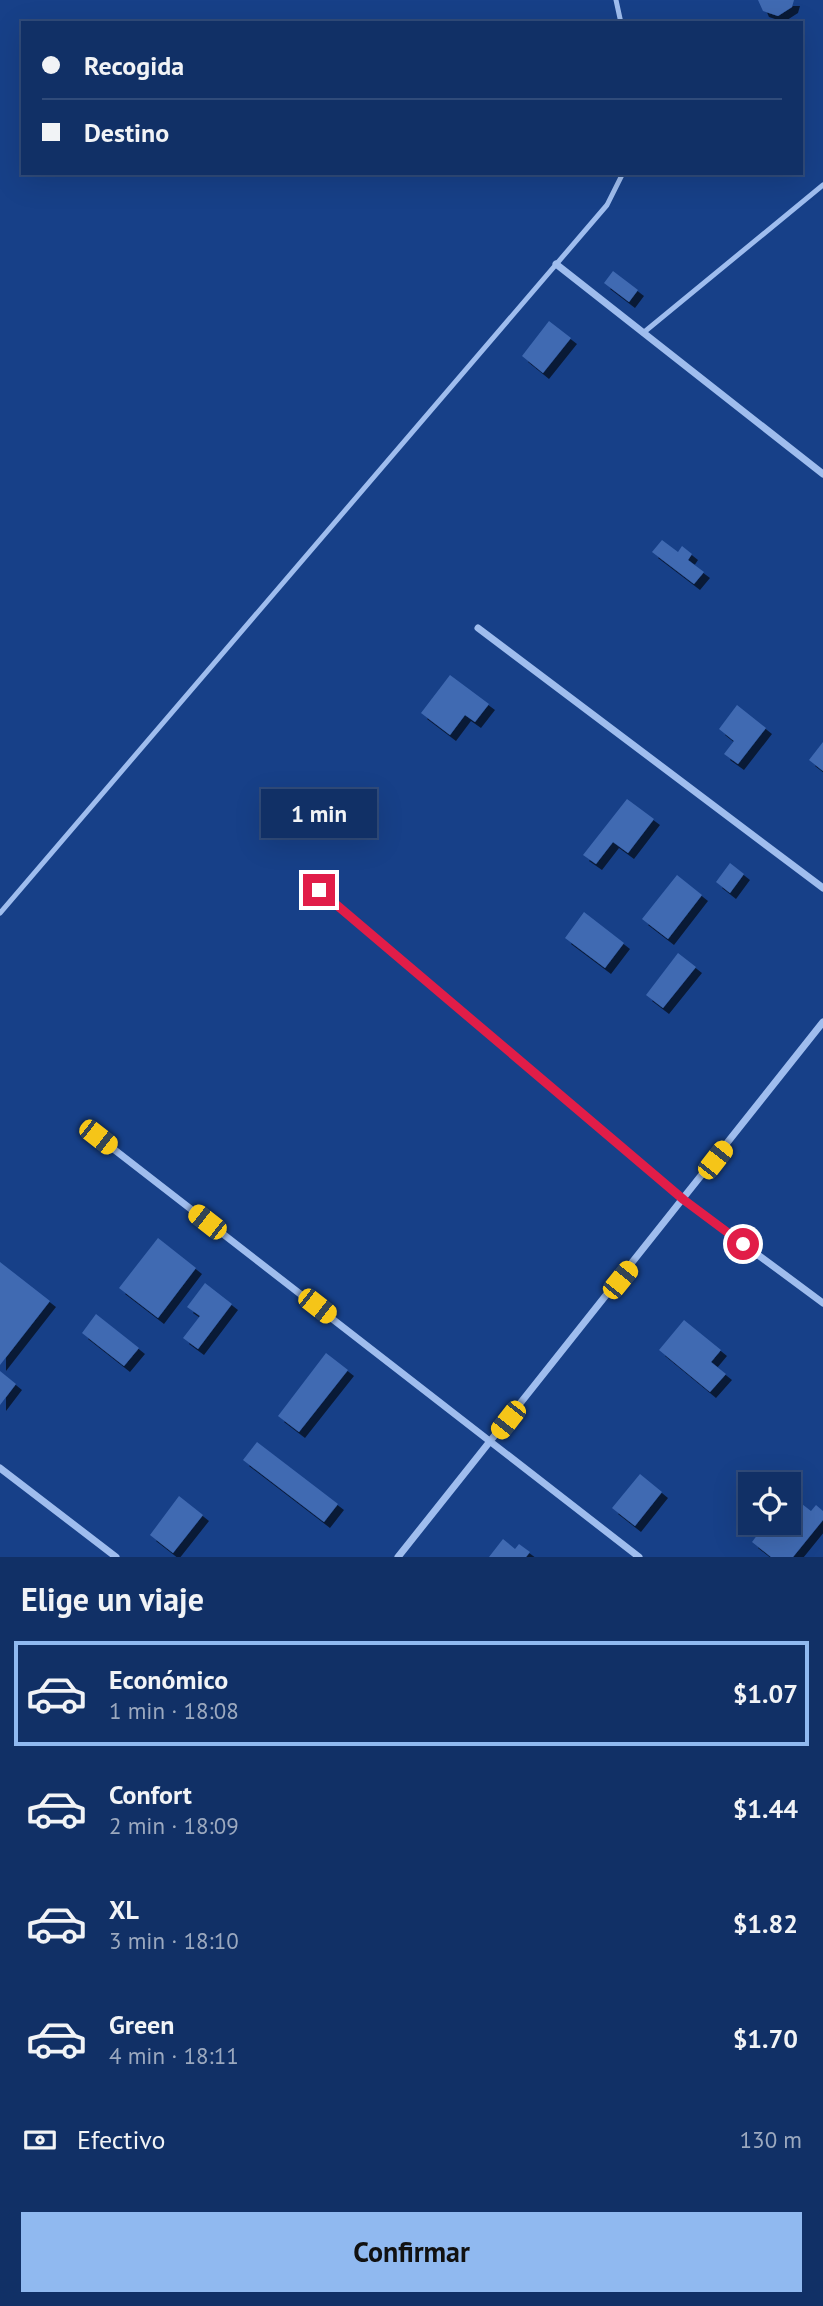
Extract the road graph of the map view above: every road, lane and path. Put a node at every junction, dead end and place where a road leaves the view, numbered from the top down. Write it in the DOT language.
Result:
graph roads {
  1 [pos="617,0"];
  2 [pos="621,21"];
  3 [pos="622,175"];
  4 [pos="823,185"];
  5 [pos="556,264"];
  6 [pos="643,333"];
  7 [pos="823,474"];
  8 [pos="478,628"];
  9 [pos="823,888"];
  10 [pos="319,890"];
  11 [pos="0,913"];
  12 [pos="823,1022"];
  13 [pos="98,1137"];
  14 [pos="684,1200"];
  15 [pos="823,1303"];
  16 [pos="492,1440"];
  17 [pos="0,1468"];
  18 [pos="116,1557"];
  19 [pos="398,1557"];
  20 [pos="639,1557"];
  1 -- 2 [label="lane"];
  3 -- 5 [label="lane"];
  4 -- 6 [label="lane"];
  5 -- 6 [label="street"];
  5 -- 11 [label="lane"];
  6 -- 7 [label="street"];
  8 -- 9 [label="street"];
  10 -- 14 [label="lane"];
  12 -- 14 [label="street"];
  13 -- 16 [label="street"];
  14 -- 15 [label="street"];
  14 -- 16 [label="street"];
  16 -- 19 [label="street"];
  16 -- 20 [label="street"];
  17 -- 18 [label="street"];
}
